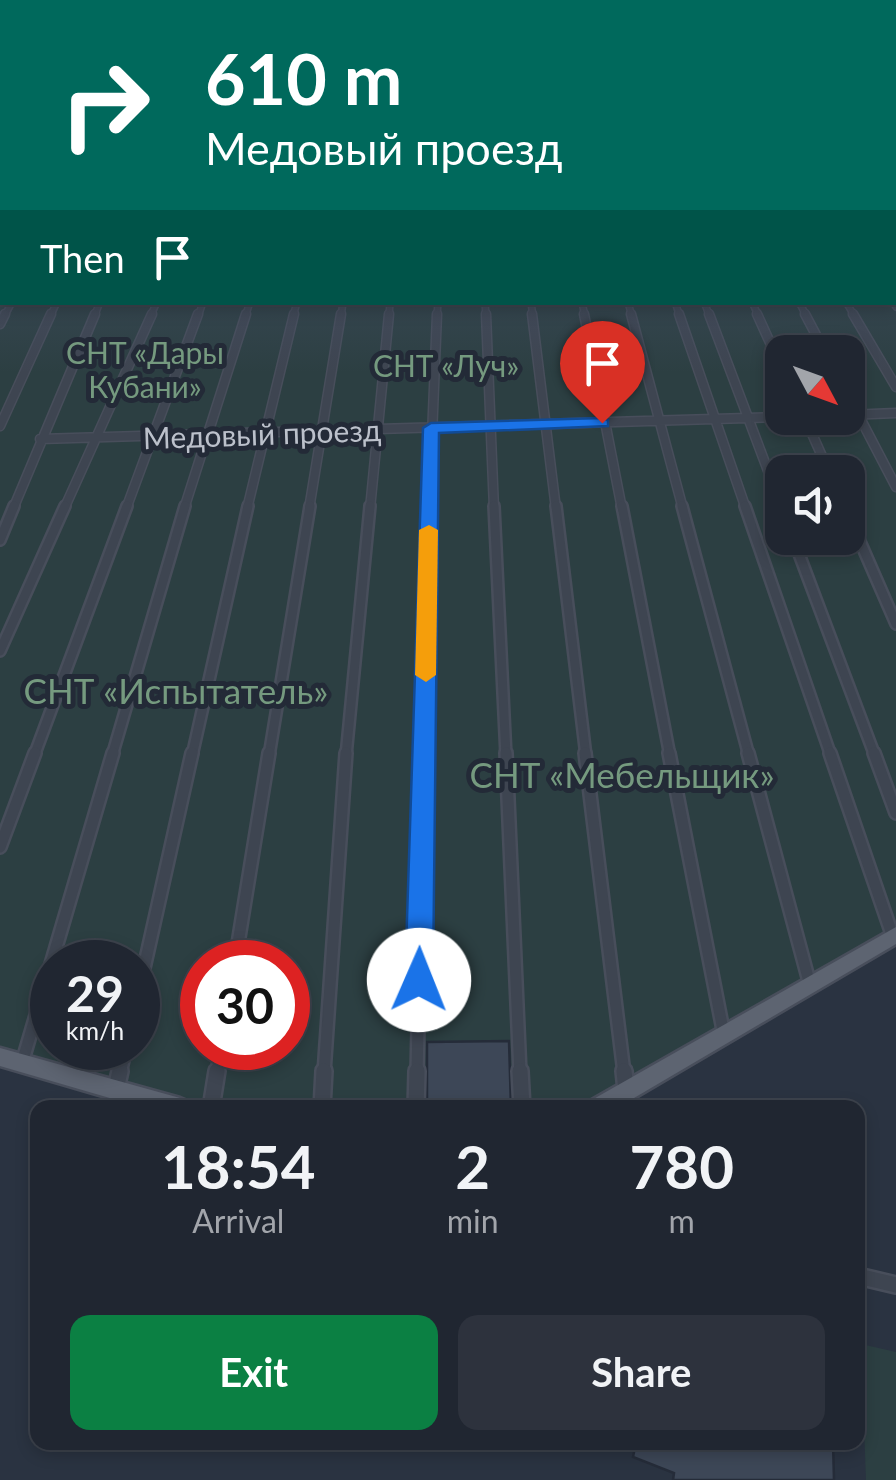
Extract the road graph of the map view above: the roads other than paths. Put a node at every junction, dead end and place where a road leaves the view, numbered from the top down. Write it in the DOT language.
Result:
graph roads {
  1 [pos="56,305"];
  2 [pos="99,305"];
  3 [pos="156,305"];
  4 [pos="202,305"];
  5 [pos="249,305"];
  6 [pos="297,305"];
  7 [pos="342,305"];
  8 [pos="390,305"];
  9 [pos="438,305"];
  10 [pos="485,305"];
  11 [pos="531,305"];
  12 [pos="582,305"];
  13 [pos="629,305"];
  14 [pos="676,305"];
  15 [pos="705,305"];
  16 [pos="753,305"];
  17 [pos="801,305"];
  18 [pos="848,305"];
  19 [pos="767,335"];
  20 [pos="816,335"];
  21 [pos="896,387"];
  22 [pos="896,414"];
  23 [pos="865,415"];
  24 [pos="749,418"];
  25 [pos="765,418"];
  26 [pos="714,419"];
  27 [pos="657,422"];
  28 [pos="602,423"];
  29 [pos="543,424"];
  30 [pos="488,425"];
  31 [pos="0,426"];
  32 [pos="431,428"];
  33 [pos="865,428"];
  34 [pos="376,429"];
  35 [pos="264,432"];
  36 [pos="320,432"];
  37 [pos="206,435"];
  38 [pos="151,436"];
  39 [pos="94,438"];
  40 [pos="40,440"];
  41 [pos="765,462"];
  42 [pos="896,487"];
  43 [pos="0,540"];
  44 [pos="865,553"];
  45 [pos="800,555"];
  46 [pos="896,624"];
  47 [pos="0,651"];
  48 [pos="896,813"];
  49 [pos="0,847"];
  50 [pos="894,936"];
  51 [pos="150,940"];
  52 [pos="239,940"];
  53 [pos="810,985"];
  54 [pos="724,1034"];
  55 [pos="0,1057"];
  56 [pos="22,1063"];
  57 [pos="120,1070"];
  58 [pos="217,1070"];
  59 [pos="116,1088"];
  60 [pos="626,1090"];
  61 [pos="154,1100"];
  62 [pos="212,1100"];
  63 [pos="323,1100"];
  64 [pos="416,1100"];
  65 [pos="522,1100"];
  66 [pos="610,1100"];
  67 [pos="865,1278"];
  68 [pos="896,1285"];
  1 -- 31 [label="street"];
  2 -- 40 [label="street"];
  3 -- 39 [label="street"];
  4 -- 38 [label="street"];
  5 -- 37 [label="street"];
  6 -- 35 [label="street"];
  7 -- 36 [label="street"];
  8 -- 34 [label="street"];
  9 -- 32 [label="street"];
  10 -- 30 [label="street"];
  11 -- 29 [label="street"];
  12 -- 28 [label="street"];
  13 -- 27 [label="street"];
  14 -- 26 [label="street"];
  15 -- 24 [label="street"];
  16 -- 19 [label="street"];
  17 -- 20 [label="street"];
  18 -- 21 [label="street"];
  22 -- 23 [label="street"];
  24 -- 25 [label="street, Медовый проезд"];
  24 -- 26 [label="street, Медовый проезд"];
  24 -- 41 [label="street"];
  26 -- 27 [label="street, Медовый проезд"];
  26 -- 50 [label="street"];
  27 -- 28 [label="street, Медовый проезд"];
  27 -- 53 [label="street"];
  28 -- 29 [label="street, Медовый проезд"];
  28 -- 54 [label="street"];
  29 -- 30 [label="street, Медовый проезд"];
  29 -- 60 [label="street"];
  30 -- 32 [label="street, Медовый проезд"];
  30 -- 65 [label="street"];
  32 -- 34 [label="street, Медовый проезд"];
  32 -- 64 [label="street"];
  33 -- 42 [label="street"];
  34 -- 36 [label="street, Медовый проезд"];
  34 -- 63 [label="street"];
  35 -- 36 [label="street, Медовый проезд"];
  35 -- 37 [label="street, Медовый проезд"];
  35 -- 51 [label="street"];
  36 -- 52 [label="street"];
  37 -- 38 [label="street, Медовый проезд"];
  37 -- 56 [label="street"];
  38 -- 39 [label="street, Медовый проезд"];
  38 -- 49 [label="street"];
  39 -- 40 [label="street, Медовый проезд"];
  39 -- 47 [label="street"];
  40 -- 43 [label="street"];
  44 -- 46 [label="street"];
  45 -- 48 [label="street"];
  50 -- 53 [label="main road"];
  53 -- 54 [label="main road"];
  54 -- 60 [label="main road"];
  55 -- 56 [label="main road"];
  56 -- 59 [label="main road"];
  57 -- 59 [label="street"];
  58 -- 62 [label="street"];
  59 -- 61 [label="main road"];
  60 -- 66 [label="main road"];
  67 -- 68 [label="street"];
}
